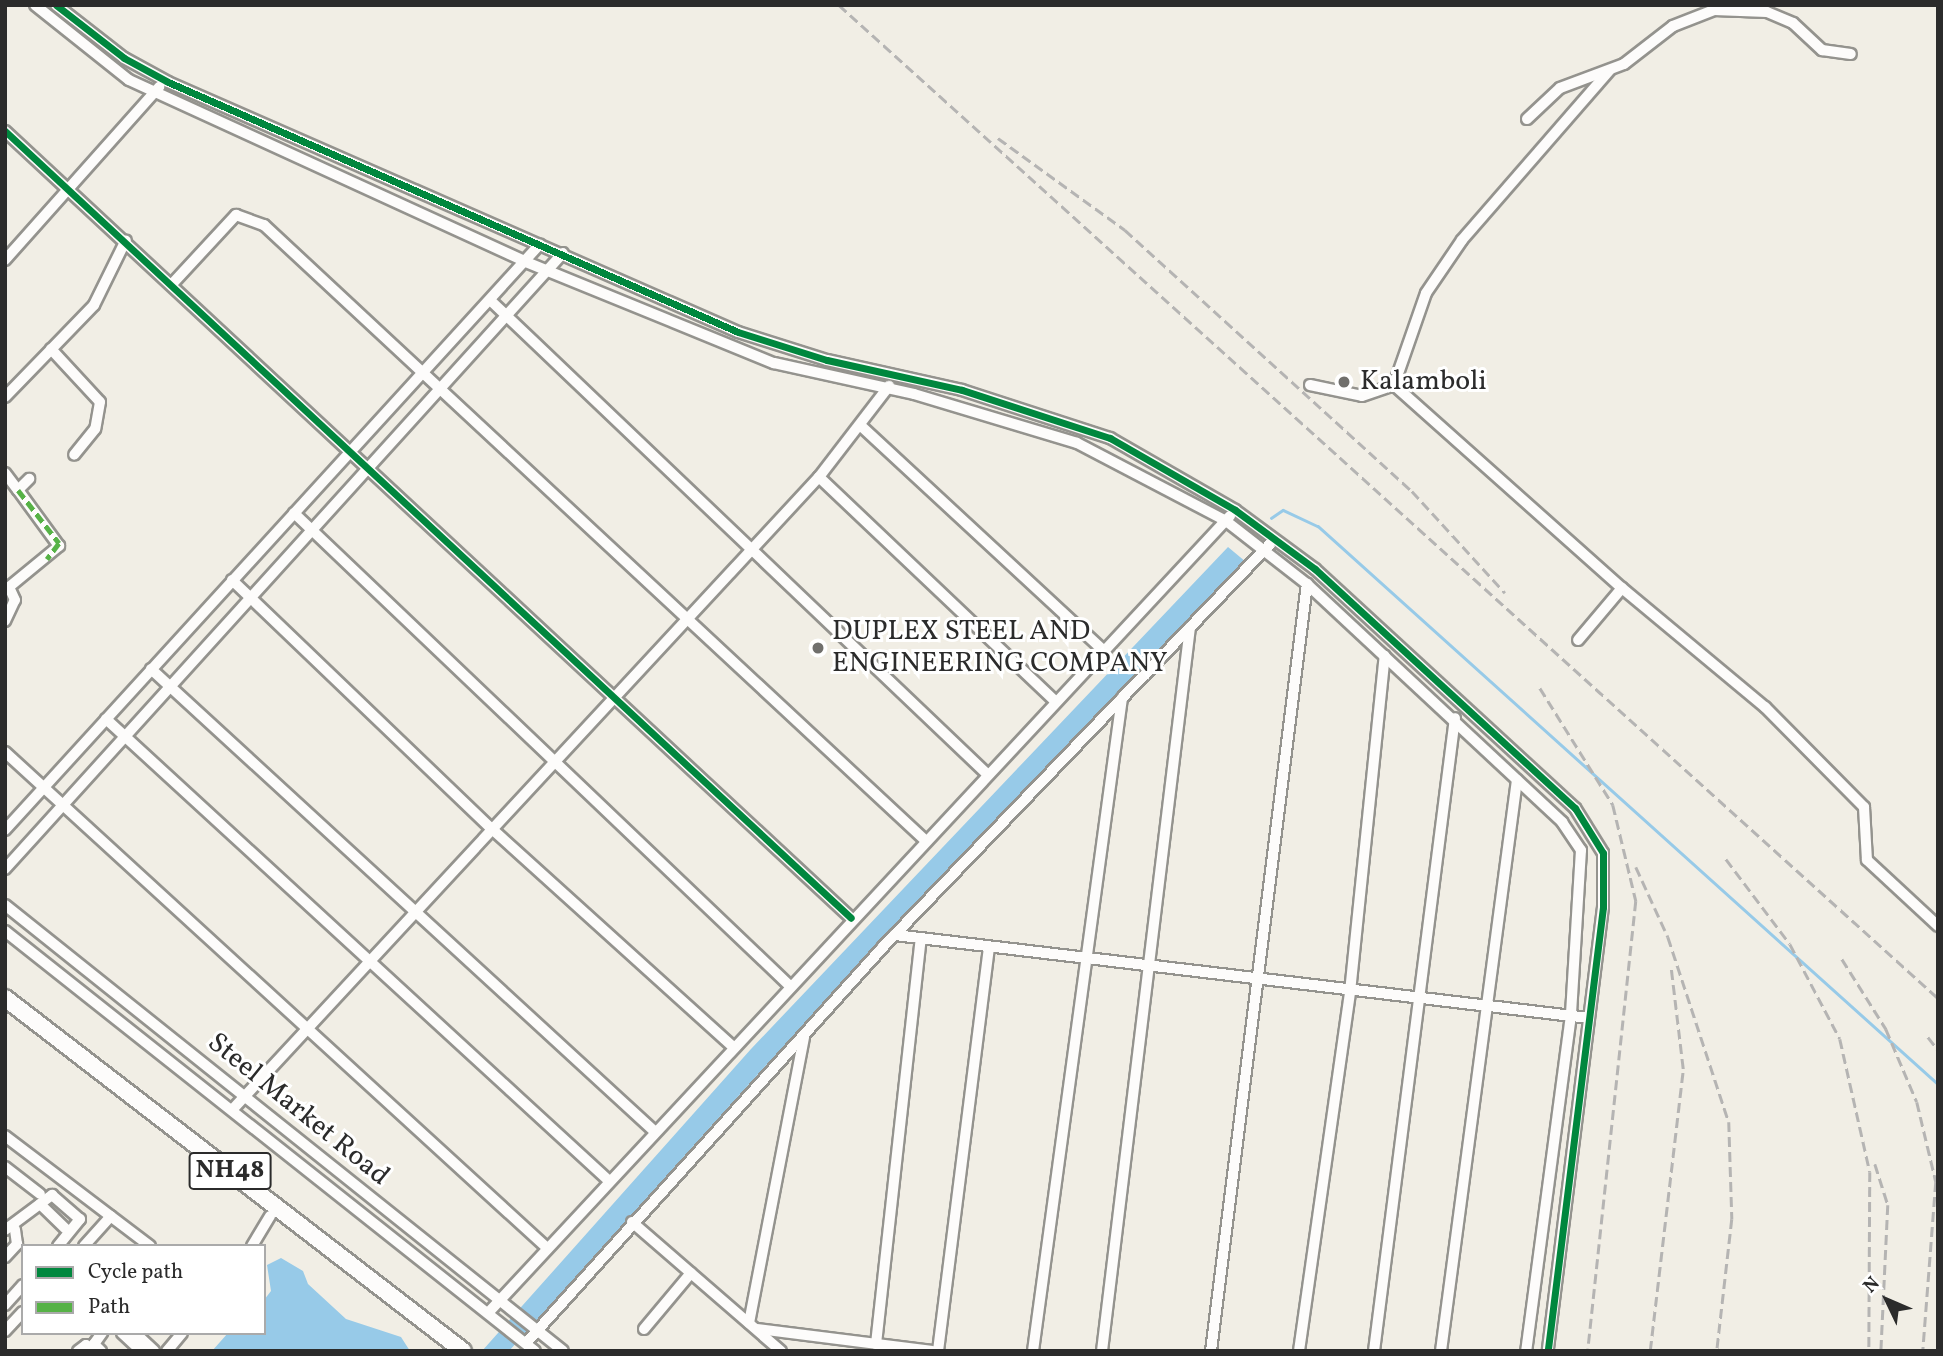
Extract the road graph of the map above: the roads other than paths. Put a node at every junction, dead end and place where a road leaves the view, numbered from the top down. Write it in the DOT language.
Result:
graph roads {
  1 [pos="35,5"];
  2 [pos="56,5"];
  3 [pos="1728,6"];
  4 [pos="1851,54"];
  5 [pos="1610,70"];
  6 [pos="165,80"];
  7 [pos="155,93"];
  8 [pos="1527,119"];
  9 [pos="5,131"];
  10 [pos="69,189"];
  11 [pos="126,240"];
  12 [pos="540,244"];
  13 [pos="8,253"];
  14 [pos="563,253"];
  15 [pos="526,262"];
  16 [pos="548,270"];
  17 [pos="173,283"];
  18 [pos="490,300"];
  19 [pos="506,315"];
  20 [pos="51,349"];
  21 [pos="421,373"];
  22 [pos="897,375"];
  23 [pos="1310,385"];
  24 [pos="1395,385"];
  25 [pos="438,389"];
  26 [pos="885,390"];
  27 [pos="5,397"];
  28 [pos="860,425"];
  29 [pos="348,453"];
  30 [pos="75,455"];
  31 [pos="365,468"];
  32 [pos="5,473"];
  33 [pos="819,477"];
  34 [pos="29,480"];
  35 [pos="18,490"];
  36 [pos="1237,512"];
  37 [pos="293,513"];
  38 [pos="1228,522"];
  39 [pos="311,528"];
  40 [pos="1277,538"];
  41 [pos="1261,546"];
  42 [pos="754,547"];
  43 [pos="232,580"];
  44 [pos="1307,584"];
  45 [pos="1622,588"];
  46 [pos="249,597"];
  47 [pos="688,618"];
  48 [pos="5,621"];
  49 [pos="1190,627"];
  50 [pos="1578,640"];
  51 [pos="1104,651"];
  52 [pos="1385,656"];
  53 [pos="151,669"];
  54 [pos="169,685"];
  55 [pos="1122,698"];
  56 [pos="613,699"];
  57 [pos="1056,702"];
  58 [pos="1459,704"];
  59 [pos="106,719"];
  60 [pos="1454,723"];
  61 [pos="124,734"];
  62 [pos="5,752"];
  63 [pos="554,763"];
  64 [pos="987,774"];
  65 [pos="1517,780"];
  66 [pos="44,788"];
  67 [pos="62,803"];
  68 [pos="492,829"];
  69 [pos="5,830"];
  70 [pos="925,840"];
  71 [pos="5,869"];
  72 [pos="5,905"];
  73 [pos="415,912"];
  74 [pos="851,918"];
  75 [pos="1938,926"];
  76 [pos="5,931"];
  77 [pos="895,934"];
  78 [pos="921,939"];
  79 [pos="989,950"];
  80 [pos="373,958"];
  81 [pos="1086,961"];
  82 [pos="1150,968"];
  83 [pos="1256,980"];
  84 [pos="789,985"];
  85 [pos="1350,992"];
  86 [pos="5,998"];
  87 [pos="1418,998"];
  88 [pos="1487,1006"];
  89 [pos="5,1012"];
  90 [pos="1571,1015"];
  91 [pos="1590,1018"];
  92 [pos="309,1026"];
  93 [pos="804,1035"];
  94 [pos="732,1046"];
  95 [pos="245,1096"];
  96 [pos="232,1110"];
  97 [pos="653,1130"];
  98 [pos="5,1136"];
  99 [pos="5,1167"];
  100 [pos="62,1179"];
  101 [pos="608,1180"];
  102 [pos="44,1197"];
  103 [pos="111,1216"];
  104 [pos="270,1216"];
  105 [pos="632,1222"];
  106 [pos="65,1228"];
  107 [pos="10,1230"];
  108 [pos="59,1244"];
  109 [pos="86,1244"];
  110 [pos="147,1244"];
  111 [pos="253,1244"];
  112 [pos="547,1248"];
  113 [pos="5,1257"];
  114 [pos="691,1273"];
  115 [pos="21,1288"];
  116 [pos="500,1300"];
  117 [pos="5,1305"];
  118 [pos="488,1313"];
  119 [pos="21,1314"];
  120 [pos="753,1326"];
  121 [pos="537,1329"];
  122 [pos="644,1329"];
  123 [pos="6,1330"];
  124 [pos="101,1335"];
  125 [pos="124,1335"];
  126 [pos="137,1335"];
  127 [pos="181,1335"];
  128 [pos="526,1343"];
  129 [pos="876,1344"];
  130 [pos="454,1349"];
  131 [pos="78,1351"];
  132 [pos="92,1351"];
  133 [pos="101,1351"];
  134 [pos="141,1351"];
  135 [pos="154,1351"];
  136 [pos="167,1351"];
  137 [pos="535,1351"];
  138 [pos="563,1351"];
  139 [pos="781,1351"];
  140 [pos="935,1351"];
  141 [pos="1033,1351"];
  142 [pos="1102,1351"];
  143 [pos="1211,1351"];
  144 [pos="1300,1351"];
  145 [pos="1374,1351"];
  146 [pos="1441,1351"];
  147 [pos="1526,1351"];
  148 [pos="1548,1351"];
  1 -- 7 [label="street"];
  2 -- 6 [label="street"];
  3 -- 4 [label="street"];
  3 -- 5 [label="street"];
  5 -- 8 [label="street"];
  5 -- 24 [label="street"];
  6 -- 7 [label="street"];
  6 -- 12 [label="street"];
  7 -- 10 [label="street"];
  7 -- 15 [label="street"];
  9 -- 10 [label="street"];
  10 -- 11 [label="street"];
  10 -- 13 [label="street"];
  11 -- 17 [label="street"];
  11 -- 20 [label="street"];
  12 -- 14 [label="street"];
  12 -- 15 [label="street"];
  14 -- 16 [label="street"];
  14 -- 22 [label="street"];
  15 -- 16 [label="street"];
  15 -- 18 [label="street"];
  16 -- 19 [label="street"];
  16 -- 26 [label="street"];
  17 -- 21 [label="street"];
  17 -- 29 [label="street"];
  18 -- 19 [label="street"];
  18 -- 21 [label="street"];
  19 -- 25 [label="street"];
  19 -- 42 [label="street"];
  20 -- 27 [label="street"];
  20 -- 30 [label="street"];
  21 -- 25 [label="street"];
  21 -- 29 [label="street"];
  22 -- 26 [label="street"];
  22 -- 36 [label="street"];
  23 -- 24 [label="street"];
  24 -- 45 [label="street"];
  25 -- 31 [label="street"];
  25 -- 47 [label="street"];
  26 -- 28 [label="street"];
  26 -- 38 [label="street"];
  28 -- 33 [label="street"];
  28 -- 51 [label="street"];
  29 -- 31 [label="street"];
  29 -- 37 [label="street"];
  31 -- 39 [label="street"];
  31 -- 56 [label="street"];
  32 -- 35 [label="street"];
  33 -- 42 [label="street"];
  33 -- 57 [label="street"];
  34 -- 35 [label="street"];
  35 -- 48 [label="street"];
  36 -- 38 [label="street"];
  36 -- 40 [label="street"];
  37 -- 39 [label="street"];
  37 -- 43 [label="street"];
  38 -- 41 [label="street"];
  38 -- 51 [label="street"];
  39 -- 46 [label="street"];
  39 -- 63 [label="street"];
  40 -- 41 [label="street"];
  40 -- 58 [label="street"];
  41 -- 44 [label="street"];
  41 -- 49 [label="street"];
  42 -- 47 [label="street"];
  42 -- 64 [label="street"];
  43 -- 46 [label="street"];
  43 -- 53 [label="street"];
  44 -- 52 [label="street"];
  44 -- 83 [label="street"];
  45 -- 50 [label="street"];
  45 -- 75 [label="street"];
  46 -- 54 [label="street"];
  46 -- 68 [label="street"];
  47 -- 56 [label="street"];
  47 -- 70 [label="street"];
  49 -- 55 [label="street"];
  49 -- 82 [label="street"];
  51 -- 57 [label="street"];
  52 -- 60 [label="street"];
  52 -- 85 [label="street"];
  53 -- 54 [label="street"];
  53 -- 59 [label="street"];
  54 -- 61 [label="street"];
  54 -- 73 [label="street"];
  55 -- 77 [label="street"];
  55 -- 81 [label="street"];
  56 -- 63 [label="street"];
  56 -- 74 [label="street"];
  57 -- 64 [label="street"];
  58 -- 60 [label="street"];
  58 -- 91 [label="street"];
  59 -- 61 [label="street"];
  59 -- 66 [label="street"];
  60 -- 65 [label="street"];
  60 -- 87 [label="street"];
  61 -- 67 [label="street"];
  61 -- 80 [label="street"];
  62 -- 66 [label="street"];
  63 -- 68 [label="street"];
  63 -- 84 [label="street"];
  64 -- 70 [label="street"];
  65 -- 88 [label="street"];
  65 -- 90 [label="street"];
  66 -- 67 [label="street"];
  66 -- 69 [label="street"];
  67 -- 71 [label="street"];
  67 -- 92 [label="street"];
  68 -- 73 [label="street"];
  68 -- 94 [label="street"];
  70 -- 74 [label="street"];
  72 -- 95 [label="street, Steel Market Road"];
  73 -- 80 [label="street"];
  73 -- 97 [label="street"];
  74 -- 84 [label="street"];
  76 -- 96 [label="street, Steel Market Road"];
  77 -- 78 [label="street"];
  77 -- 93 [label="street"];
  78 -- 79 [label="street"];
  78 -- 129 [label="street"];
  79 -- 81 [label="street"];
  79 -- 140 [label="street"];
  80 -- 92 [label="street"];
  80 -- 101 [label="street"];
  81 -- 82 [label="street"];
  81 -- 141 [label="street"];
  82 -- 83 [label="street"];
  82 -- 142 [label="street"];
  83 -- 85 [label="street"];
  83 -- 143 [label="street"];
  84 -- 94 [label="street"];
  85 -- 87 [label="street"];
  85 -- 144 [label="street"];
  86 -- 130 [label="highway, NH48"];
  87 -- 88 [label="street"];
  87 -- 145 [label="street"];
  88 -- 90 [label="street"];
  88 -- 146 [label="street"];
  89 -- 104 [label="highway, NH48"];
  90 -- 91 [label="street"];
  90 -- 147 [label="street"];
  91 -- 148 [label="street"];
  92 -- 95 [label="street"];
  92 -- 112 [label="street"];
  93 -- 105 [label="street"];
  93 -- 120 [label="street"];
  94 -- 97 [label="street"];
  95 -- 96 [label="street"];
  95 -- 116 [label="street, Steel Market Road"];
  96 -- 118 [label="street, Steel Market Road"];
  97 -- 101 [label="street"];
  98 -- 100 [label="street"];
  99 -- 102 [label="street"];
  100 -- 102 [label="street"];
  100 -- 103 [label="street"];
  101 -- 112 [label="street"];
  102 -- 106 [label="street"];
  102 -- 107 [label="street"];
  102 -- 108 [label="street"];
  103 -- 109 [label="street"];
  103 -- 110 [label="street"];
  104 -- 111 [label="street"];
  104 -- 130 [label="highway, NH48"];
  105 -- 114 [label="street"];
  105 -- 121 [label="street"];
  107 -- 113 [label="street"];
  112 -- 116 [label="street"];
  114 -- 120 [label="street"];
  114 -- 122 [label="street"];
  115 -- 117 [label="street"];
  116 -- 118 [label="street"];
  116 -- 121 [label="street, Steel Market Road"];
  118 -- 128 [label="street, Steel Market Road"];
  119 -- 123 [label="street"];
  120 -- 129 [label="street"];
  120 -- 139 [label="street"];
  121 -- 128 [label="street"];
  121 -- 138 [label="street, Steel Market Road"];
  124 -- 133 [label="street"];
  125 -- 134 [label="street"];
  126 -- 135 [label="street"];
  127 -- 136 [label="street"];
  128 -- 137 [label="street, Steel Market Road"];
  129 -- 140 [label="street"];
  131 -- 132 [label="street"];
}
